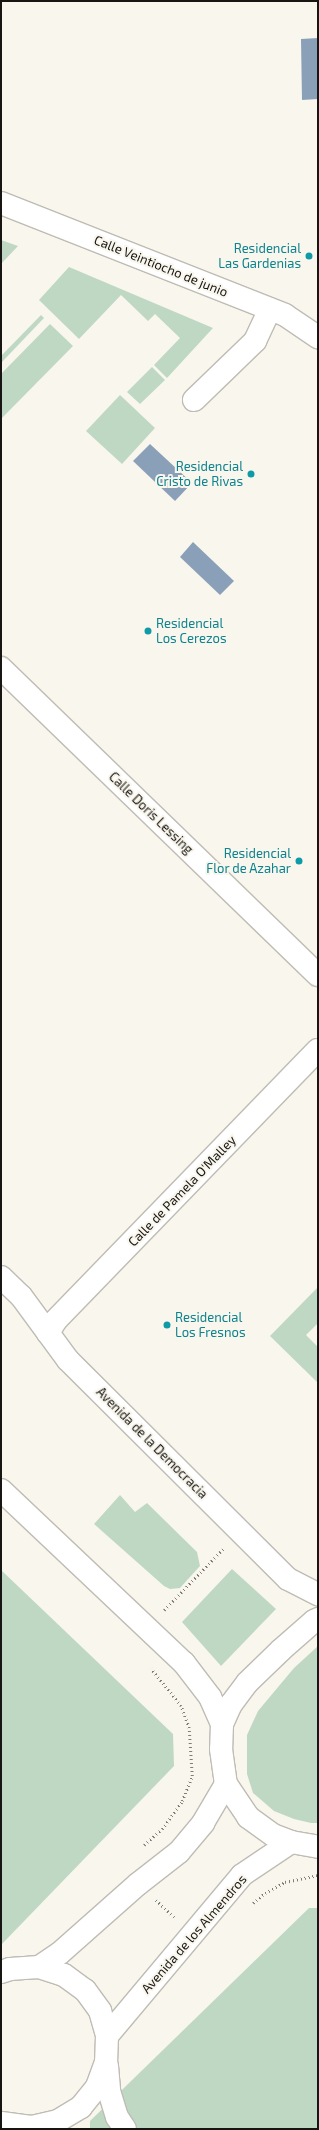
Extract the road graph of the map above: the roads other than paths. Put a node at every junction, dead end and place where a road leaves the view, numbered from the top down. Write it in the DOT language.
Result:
graph roads {
  1 [pos="1,202"];
  2 [pos="278,312"];
  3 [pos="318,319"];
  4 [pos="318,337"];
  5 [pos="194,400"];
  6 [pos="1,668"];
  7 [pos="318,975"];
  8 [pos="318,1050"];
  9 [pos="1,1277"];
  10 [pos="48,1333"];
  11 [pos="1,1490"];
  12 [pos="318,1594"];
  13 [pos="318,1619"];
  14 [pos="222,1724"];
  15 [pos="226,1784"];
  16 [pos="290,1842"];
  17 [pos="318,1847"];
  18 [pos="39,1967"];
  19 [pos="1,1972"];
  20 [pos="107,2036"];
  21 [pos="106,2062"];
  22 [pos="1,2123"];
  23 [pos="35,2128"];
  24 [pos="125,2129"];
  1 -- 2 [label="street, Calle Veintiocho de junio"];
  2 -- 3 [label="street"];
  2 -- 4 [label="street, Calle Veintiocho de junio"];
  2 -- 5 [label="street"];
  6 -- 7 [label="street, Calle Doris Lessing"];
  8 -- 10 [label="street, Calle de Pamela O'Malley"];
  9 -- 10 [label="street, Avenida de la Democracia"];
  10 -- 12 [label="street, Avenida de la Democracia"];
  11 -- 14 [label="street"];
  13 -- 14 [label="street"];
  14 -- 15 [label="street"];
  15 -- 16 [label="street"];
  15 -- 18 [label="street"];
  16 -- 17 [label="street"];
  16 -- 20 [label="street, Avenida de los Almendros"];
  18 -- 19 [label="street"];
  18 -- 20 [label="street"];
  20 -- 21 [label="street"];
  21 -- 23 [label="street"];
  21 -- 24 [label="street"];
  22 -- 23 [label="street"];
}
